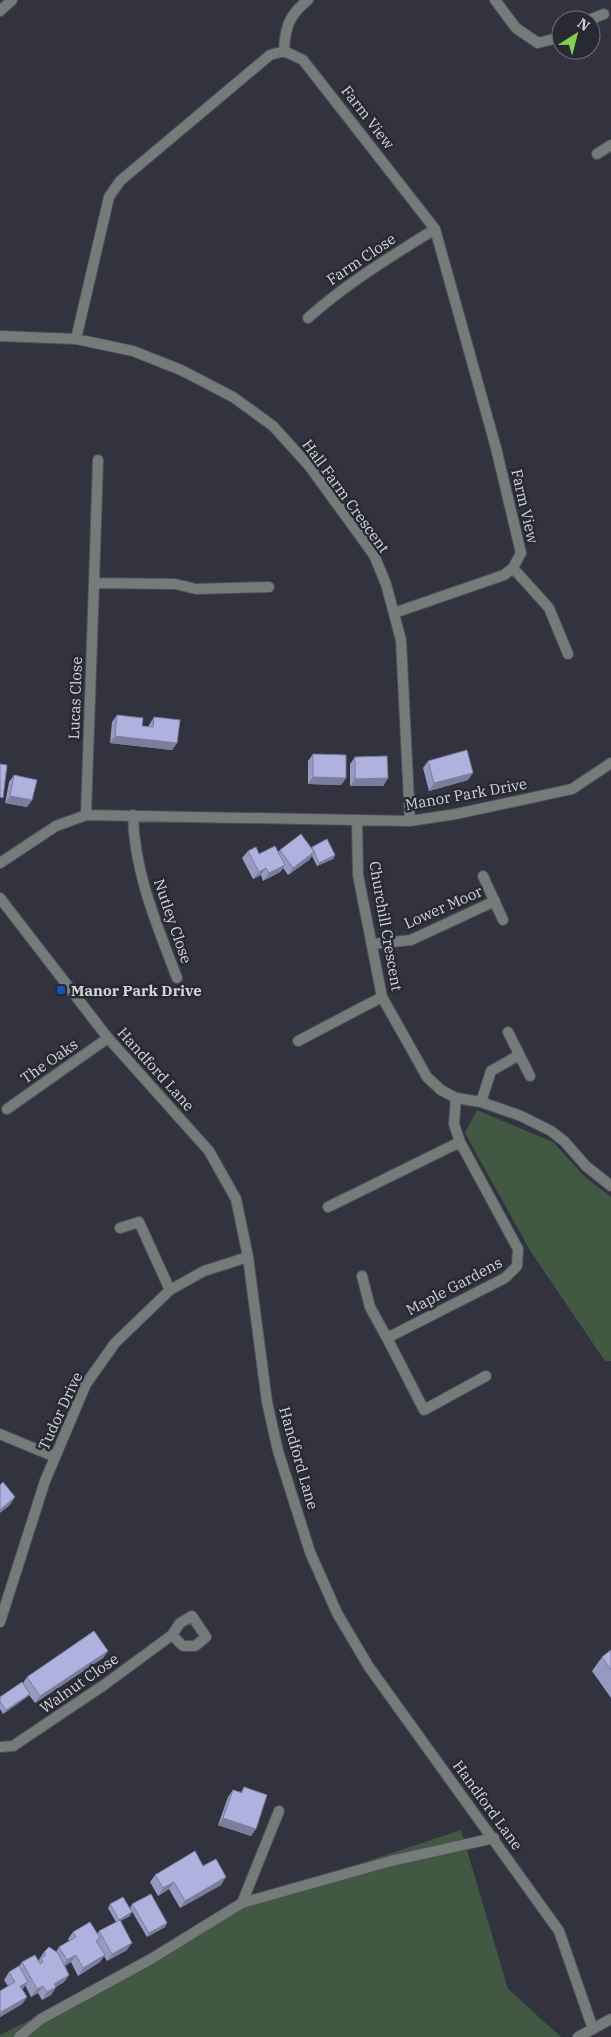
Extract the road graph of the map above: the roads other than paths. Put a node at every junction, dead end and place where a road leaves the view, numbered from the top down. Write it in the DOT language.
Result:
graph roads {
  1 [pos="12,0"];
  2 [pos="308,0"];
  3 [pos="495,0"];
  4 [pos="0,11"];
  5 [pos="604,14"];
  6 [pos="601,15"];
  7 [pos="551,40"];
  8 [pos="284,51"];
  9 [pos="611,145"];
  10 [pos="597,154"];
  11 [pos="434,229"];
  12 [pos="308,318"];
  13 [pos="0,336"];
  14 [pos="76,339"];
  15 [pos="98,460"];
  16 [pos="513,568"];
  17 [pos="94,583"];
  18 [pos="269,587"];
  19 [pos="394,613"];
  20 [pos="568,654"];
  21 [pos="611,763"];
  22 [pos="86,815"];
  23 [pos="134,815"];
  24 [pos="357,821"];
  25 [pos="410,821"];
  26 [pos="0,863"];
  27 [pos="483,876"];
  28 [pos="0,898"];
  29 [pos="494,901"];
  30 [pos="503,920"];
  31 [pos="374,944"];
  32 [pos="177,978"];
  33 [pos="382,997"];
  34 [pos="508,1032"];
  35 [pos="108,1038"];
  36 [pos="298,1042"];
  37 [pos="519,1055"];
  38 [pos="530,1076"];
  39 [pos="456,1098"];
  40 [pos="481,1102"];
  41 [pos="7,1109"];
  42 [pos="460,1142"];
  43 [pos="611,1186"];
  44 [pos="328,1207"];
  45 [pos="120,1228"];
  46 [pos="248,1258"];
  47 [pos="362,1276"];
  48 [pos="170,1290"];
  49 [pos="387,1338"];
  50 [pos="486,1376"];
  51 [pos="0,1434"];
  52 [pos="54,1457"];
  53 [pos="0,1622"];
  54 [pos="172,1635"];
  55 [pos="0,1747"];
  56 [pos="279,1811"];
  57 [pos="494,1838"];
  58 [pos="242,1903"];
  59 [pos="611,2019"];
  60 [pos="593,2029"];
  61 [pos="19,2037"];
  62 [pos="578,2037"];
  1 -- 4 [label="street"];
  2 -- 8 [label="street"];
  3 -- 7 [label="street"];
  5 -- 6 [label="street"];
  8 -- 11 [label="street, Farm View"];
  8 -- 14 [label="street"];
  9 -- 10 [label="street"];
  11 -- 12 [label="street, Farm Close"];
  11 -- 16 [label="street, Farm View"];
  13 -- 14 [label="street, Hall Farm Crescent"];
  14 -- 19 [label="street, Hall Farm Crescent"];
  15 -- 17 [label="street, Lucas Close"];
  16 -- 19 [label="street"];
  16 -- 20 [label="street"];
  17 -- 18 [label="street"];
  17 -- 22 [label="street, Lucas Close"];
  19 -- 25 [label="street, Hall Farm Crescent"];
  21 -- 25 [label="street, Manor Park Drive"];
  22 -- 23 [label="street, Manor Park Drive"];
  22 -- 26 [label="street, Manor Park Drive"];
  23 -- 24 [label="street, Manor Park Drive"];
  23 -- 32 [label="street, Nutley Close"];
  24 -- 25 [label="street, Manor Park Drive"];
  24 -- 31 [label="street, Churchill Crescent"];
  27 -- 29 [label="street, Lower Moor"];
  28 -- 35 [label="street, Handford Lane"];
  29 -- 30 [label="street, Lower Moor"];
  29 -- 31 [label="street, Lower Moor"];
  31 -- 33 [label="street, Churchill Crescent"];
  33 -- 36 [label="street"];
  33 -- 39 [label="street, Churchill Crescent"];
  34 -- 37 [label="street"];
  35 -- 41 [label="street, The Oaks"];
  35 -- 46 [label="street, Handford Lane"];
  37 -- 38 [label="street"];
  37 -- 40 [label="street"];
  39 -- 40 [label="street, Churchill Crescent"];
  39 -- 42 [label="street, Maple Gardens"];
  40 -- 43 [label="street, Churchill Crescent"];
  42 -- 44 [label="street"];
  42 -- 49 [label="street, Maple Gardens"];
  45 -- 48 [label="street"];
  46 -- 48 [label="street, Tudor Drive"];
  46 -- 57 [label="street, Handford Lane"];
  47 -- 49 [label="street"];
  48 -- 52 [label="street, Tudor Drive"];
  49 -- 50 [label="street"];
  51 -- 52 [label="street"];
  52 -- 53 [label="street, Tudor Drive"];
  54 -- 55 [label="street, Walnut Close"];
  56 -- 58 [label="street"];
  57 -- 58 [label="street"];
  57 -- 60 [label="street, Handford Lane"];
  58 -- 61 [label="street"];
  59 -- 60 [label="street"];
  60 -- 62 [label="street"];
}
